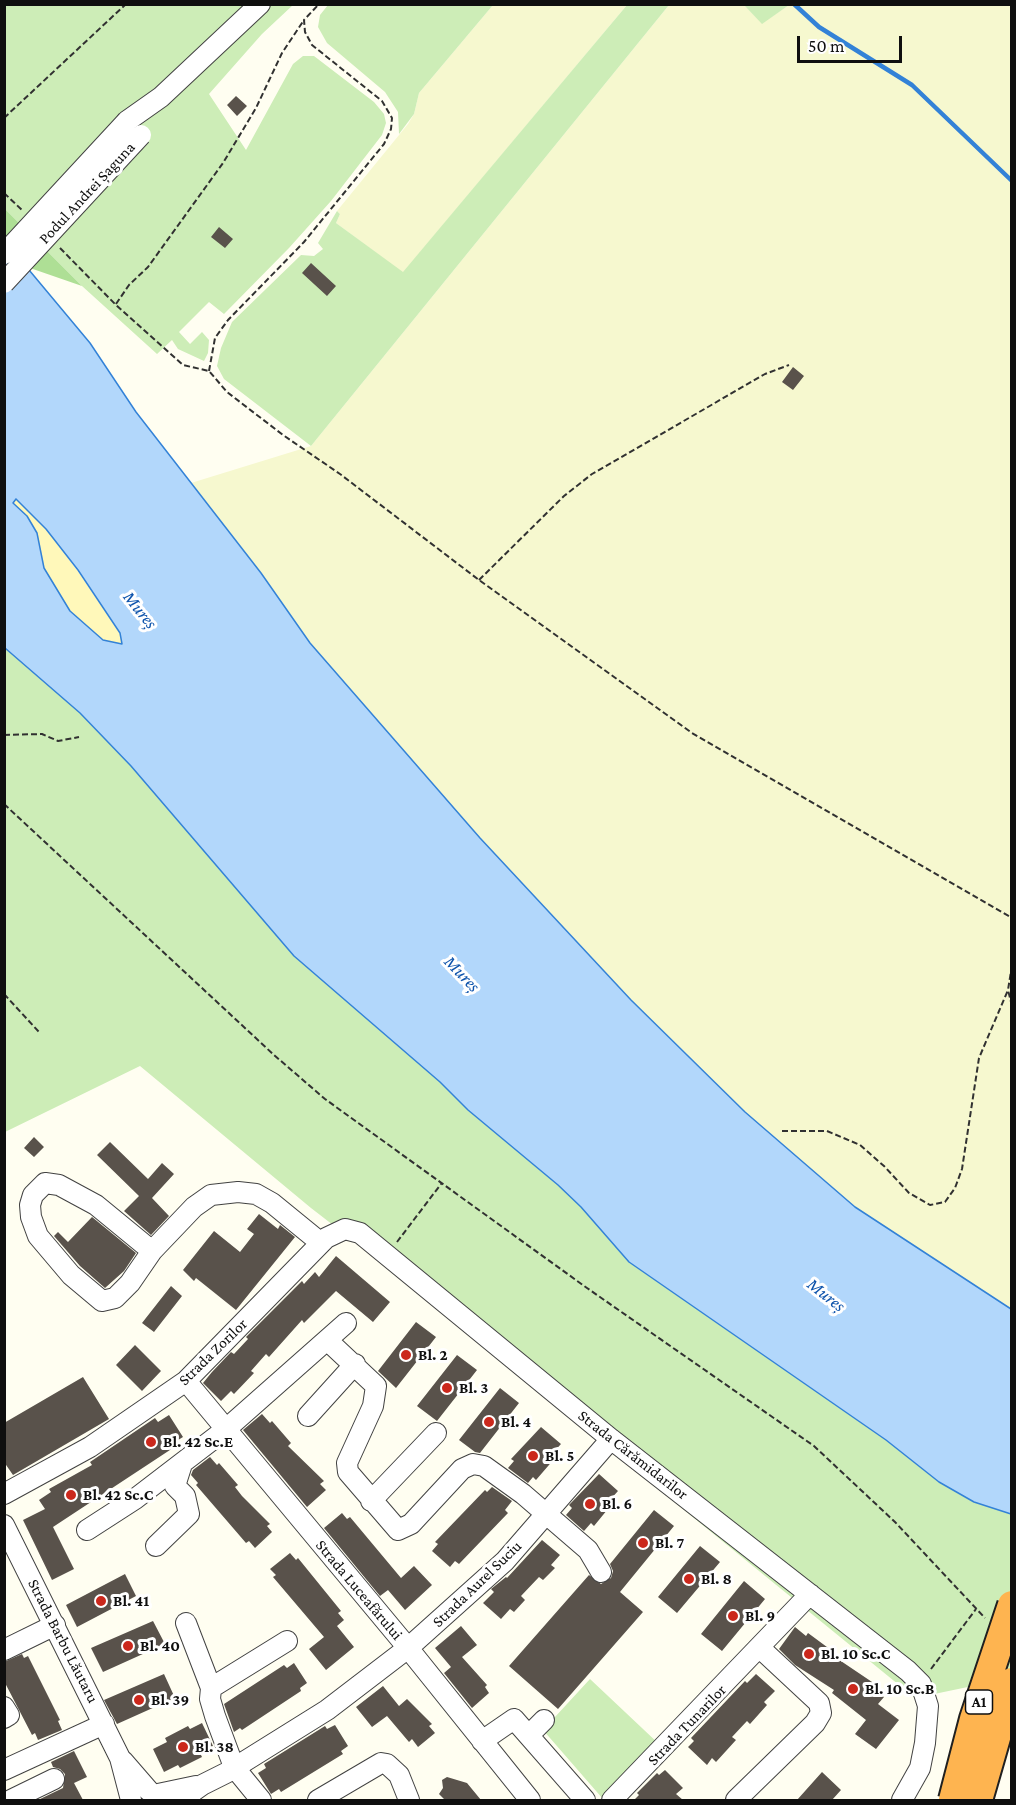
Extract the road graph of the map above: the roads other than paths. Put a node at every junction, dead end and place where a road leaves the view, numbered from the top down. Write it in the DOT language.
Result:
graph roads {
  1 [pos="260,4"];
  2 [pos="134,128"];
  3 [pos="4,254"];
  4 [pos="4,283"];
  5 [pos="345,1229"];
  6 [pos="321,1243"];
  7 [pos="152,1251"];
  8 [pos="346,1323"];
  9 [pos="327,1340"];
  10 [pos="356,1364"];
  11 [pos="186,1382"];
  12 [pos="308,1416"];
  13 [pos="225,1430"];
  14 [pos="435,1433"];
  15 [pos="611,1439"];
  16 [pos="182,1464"];
  17 [pos="4,1494"];
  18 [pos="371,1501"];
  19 [pos="548,1514"];
  20 [pos="4,1525"];
  21 [pos="87,1530"];
  22 [pos="156,1546"];
  23 [pos="601,1572"];
  24 [pos="810,1594"];
  25 [pos="1011,1605"];
  26 [pos="186,1623"];
  27 [pos="55,1625"];
  28 [pos="287,1641"];
  29 [pos="408,1648"];
  30 [pos="760,1648"];
  31 [pos="4,1650"];
  32 [pos="1011,1682"];
  33 [pos="211,1688"];
  34 [pos="544,1720"];
  35 [pos="104,1724"];
  36 [pos="529,1735"];
  37 [pos="482,1741"];
  38 [pos="234,1767"];
  39 [pos="4,1770"];
  40 [pos="54,1779"];
  41 [pos="202,1785"];
  42 [pos="147,1797"];
  43 [pos="11,1800"];
  44 [pos="181,1800"];
  45 [pos="261,1800"];
  46 [pos="318,1800"];
  47 [pos="409,1800"];
  48 [pos="530,1800"];
  49 [pos="585,1800"];
  50 [pos="612,1800"];
  51 [pos="736,1800"];
  52 [pos="902,1800"];
  53 [pos="953,1800"];
  54 [pos="978,1800"];
  1 -- 2 [label="street, Podul Andrei Șaguna"];
  2 -- 3 [label="street, Podul Andrei Șaguna, bridge"];
  2 -- 4 [label="street, Podul Andrei Șaguna, bridge"];
  5 -- 6 [label="street, Strada Zorilor"];
  5 -- 15 [label="street, Strada Cărămidarilor"];
  6 -- 7 [label="street"];
  6 -- 11 [label="street, Strada Zorilor"];
  7 -- 7 [label="street"];
  8 -- 9 [label="street"];
  9 -- 10 [label="street"];
  9 -- 13 [label="street"];
  10 -- 12 [label="street"];
  10 -- 18 [label="street"];
  11 -- 13 [label="street, Strada Luceafărului"];
  11 -- 17 [label="street, Strada Zorilor"];
  13 -- 16 [label="street"];
  13 -- 29 [label="street, Strada Luceafărului"];
  14 -- 18 [label="street"];
  15 -- 19 [label="street, Strada Aurel Suciu"];
  15 -- 24 [label="street, Strada Cărămidarilor"];
  16 -- 21 [label="street"];
  16 -- 22 [label="street"];
  18 -- 19 [label="street"];
  19 -- 23 [label="street"];
  19 -- 29 [label="street, Strada Aurel Suciu"];
  20 -- 27 [label="street, Strada Barbu Lăutaru"];
  24 -- 30 [label="street, Strada Tunarilor"];
  24 -- 52 [label="street, Strada Cărămidarilor"];
  25 -- 53 [label="highway, A1, bridge"];
  26 -- 33 [label="street"];
  27 -- 31 [label="street"];
  27 -- 35 [label="street, Strada Barbu Lăutaru"];
  28 -- 33 [label="street"];
  29 -- 37 [label="street, Strada Luceafărului"];
  29 -- 38 [label="street, Strada Aurel Suciu"];
  30 -- 50 [label="street, Strada Tunarilor"];
  30 -- 51 [label="street"];
  32 -- 54 [label="highway, A1, bridge"];
  33 -- 38 [label="street"];
  34 -- 36 [label="street"];
  35 -- 39 [label="street"];
  35 -- 42 [label="street, Strada Barbu Lăutaru"];
  36 -- 37 [label="street"];
  36 -- 49 [label="street"];
  37 -- 48 [label="street, Strada Luceafărului"];
  38 -- 41 [label="street, Strada Aurel Suciu"];
  38 -- 45 [label="street"];
  40 -- 43 [label="street"];
  41 -- 42 [label="street, Strada Aurel Suciu"];
  41 -- 44 [label="street, Strada Aurel Suciu"];
  46 -- 47 [label="street"];
}
